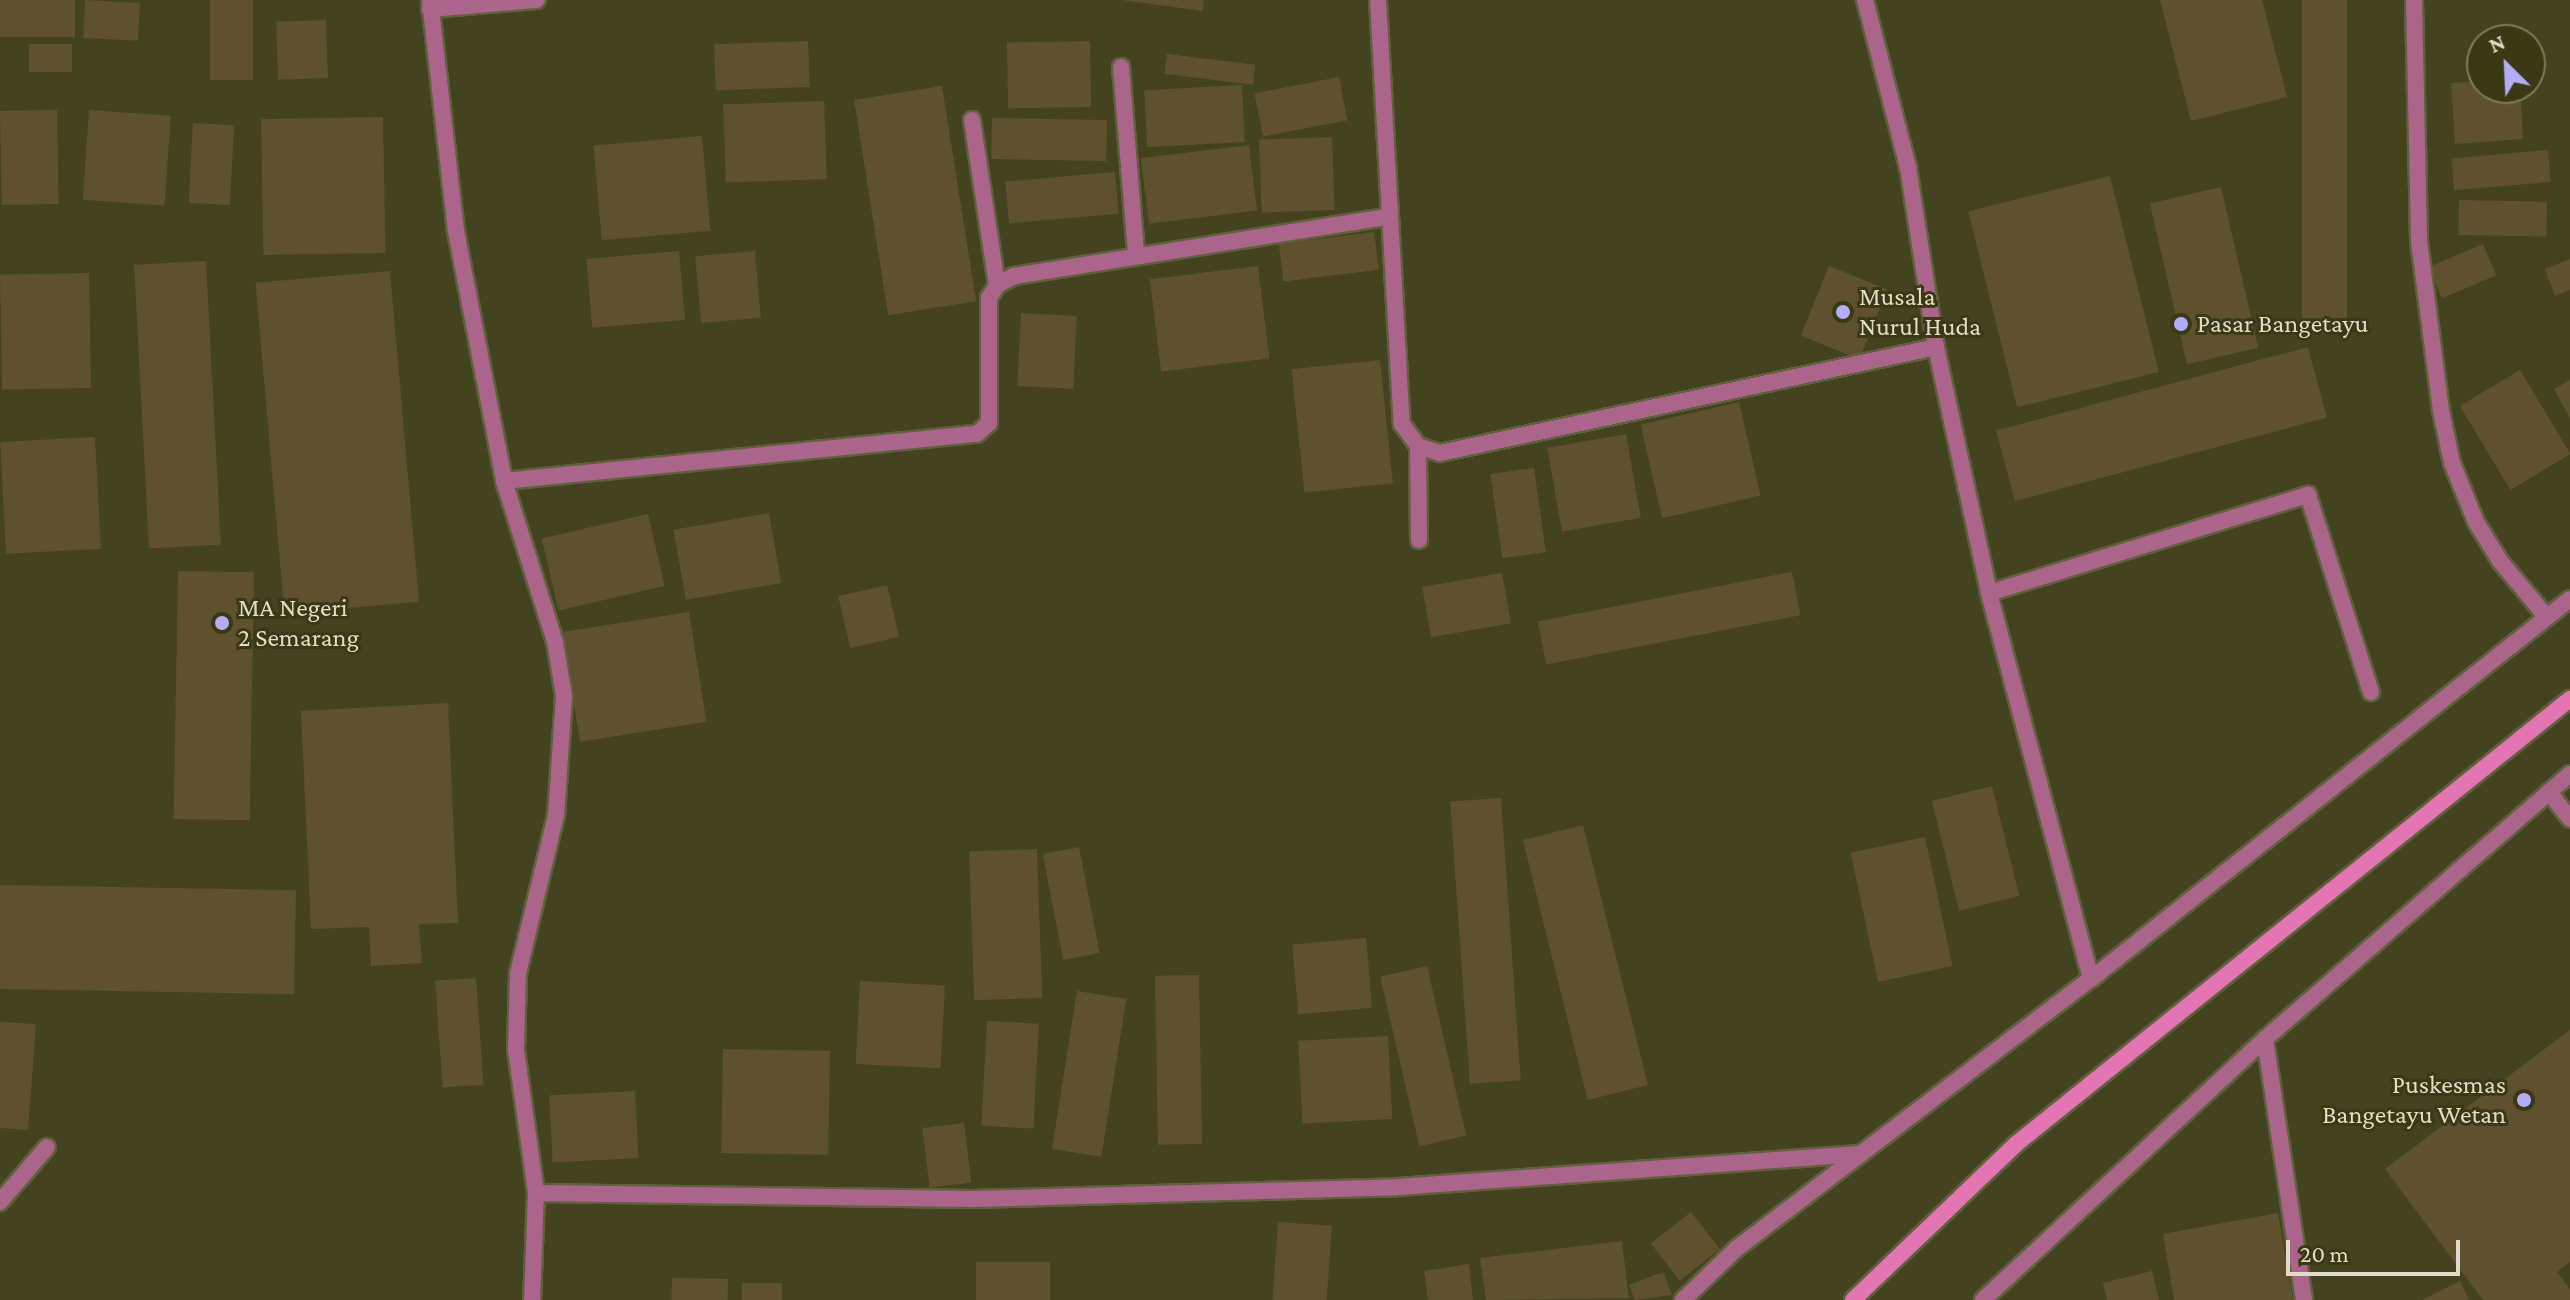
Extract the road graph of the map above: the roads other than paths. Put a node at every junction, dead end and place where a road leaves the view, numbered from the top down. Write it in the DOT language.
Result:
graph roads {
  1 [pos="537,0"];
  2 [pos="1378,0"];
  3 [pos="1865,0"];
  4 [pos="2414,0"];
  5 [pos="430,5"];
  6 [pos="1121,67"];
  7 [pos="972,120"];
  8 [pos="1388,217"];
  9 [pos="1136,255"];
  10 [pos="997,285"];
  11 [pos="1936,347"];
  12 [pos="1418,446"];
  13 [pos="504,481"];
  14 [pos="1419,540"];
  15 [pos="1989,593"];
  16 [pos="2570,599"];
  17 [pos="2545,615"];
  18 [pos="2371,692"];
  19 [pos="2570,699"];
  20 [pos="2570,774"];
  21 [pos="2549,792"];
  22 [pos="2570,819"];
  23 [pos="2091,979"];
  24 [pos="2265,1039"];
  25 [pos="47,1147"];
  26 [pos="1858,1154"];
  27 [pos="536,1193"];
  28 [pos="0,1202"];
  29 [pos="532,1300"];
  30 [pos="1683,1300"];
  31 [pos="1853,1300"];
  32 [pos="1983,1300"];
  33 [pos="2304,1300"];
  1 -- 5 [label="street"];
  2 -- 8 [label="street"];
  3 -- 11 [label="street"];
  4 -- 17 [label="street"];
  5 -- 13 [label="street"];
  6 -- 9 [label="street"];
  7 -- 10 [label="street"];
  8 -- 9 [label="street"];
  8 -- 12 [label="street"];
  9 -- 10 [label="street"];
  10 -- 13 [label="street"];
  11 -- 12 [label="street"];
  11 -- 15 [label="street"];
  12 -- 14 [label="street"];
  13 -- 27 [label="street"];
  15 -- 18 [label="street"];
  15 -- 23 [label="street"];
  16 -- 17 [label="street"];
  17 -- 23 [label="street"];
  19 -- 31 [label="main road"];
  20 -- 21 [label="street"];
  21 -- 22 [label="street"];
  21 -- 24 [label="street"];
  23 -- 26 [label="street"];
  24 -- 32 [label="street"];
  24 -- 33 [label="street"];
  25 -- 28 [label="street"];
  26 -- 27 [label="street"];
  26 -- 30 [label="street"];
  27 -- 29 [label="street"];
}
